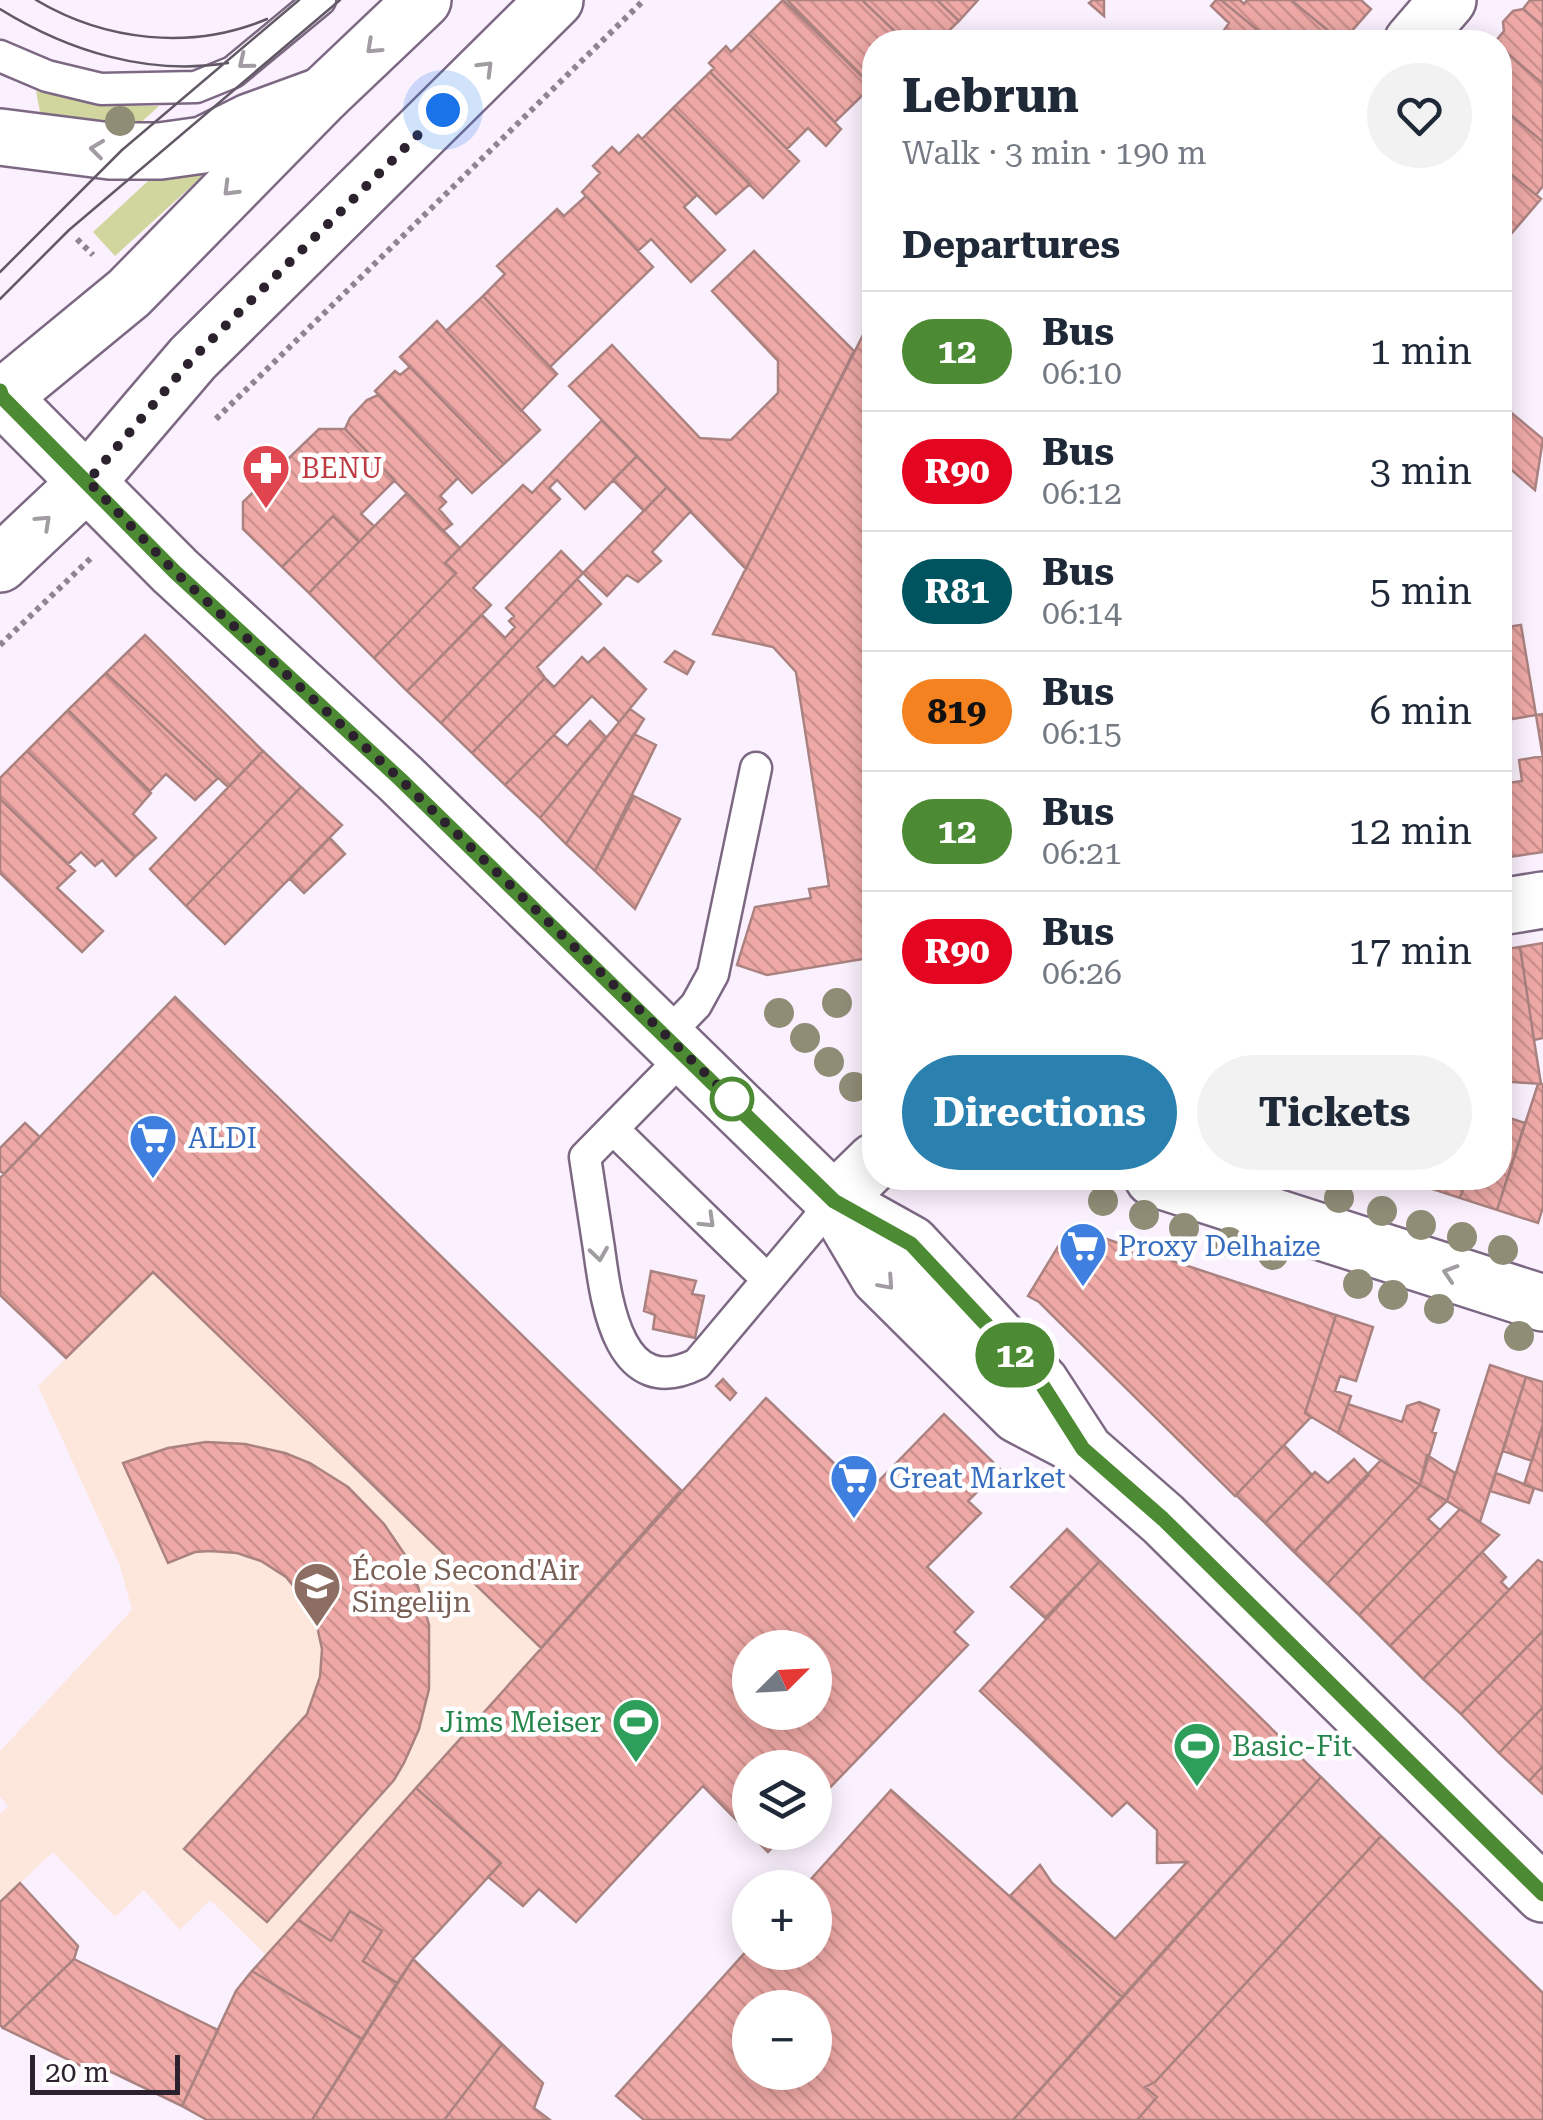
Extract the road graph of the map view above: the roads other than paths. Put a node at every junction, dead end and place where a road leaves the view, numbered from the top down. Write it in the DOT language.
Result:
graph roads {
  1 [pos="320,0"];
  2 [pos="424,0"];
  3 [pos="554,0"];
  4 [pos="1448,0"];
  5 [pos="1422,30"];
  6 [pos="0,56"];
  7 [pos="323,95"];
  8 [pos="0,136"];
  9 [pos="0,396"];
  10 [pos="88,481"];
  11 [pos="0,564"];
  12 [pos="756,768"];
  13 [pos="1543,900"];
  14 [pos="1512,905"];
  15 [pos="676,1045"];
  16 [pos="613,1128"];
  17 [pos="862,1174"];
  18 [pos="1190,1190"];
  19 [pos="834,1201"];
  20 [pos="767,1279"];
  21 [pos="1543,1303"];
  22 [pos="1543,1894"];
  1 -- 6 [label="lane, one-way"];
  2 -- 7 [label="main road, one-way"];
  10 -- 3 [label="main road, one-way"];
  4 -- 5 [label="main road"];
  7 -- 8 [label="main road, one-way"];
  7 -- 9 [label="main road, one-way"];
  9 -- 10 [label="main road"];
  11 -- 10 [label="main road, one-way"];
  10 -- 15 [label="main road"];
  12 -- 15 [label="lane"];
  13 -- 14 [label="main road"];
  15 -- 16 [label="lane"];
  15 -- 19 [label="main road"];
  16 -- 20 [label="lane, one-way"];
  16 -- 20 [label="lane, one-way"];
  17 -- 19 [label="main road"];
  21 -- 18 [label="main road, one-way"];
  19 -- 20 [label="lane"];
  19 -- 22 [label="main road"];
}
